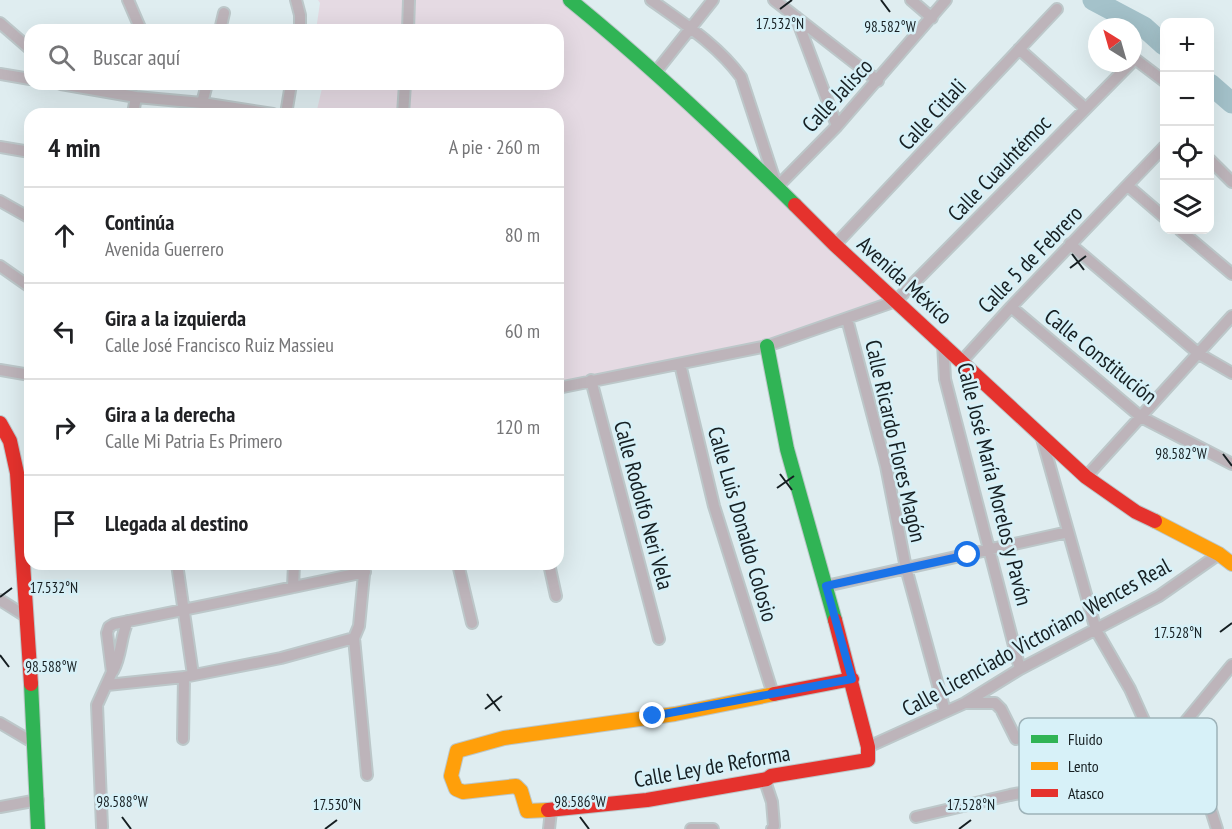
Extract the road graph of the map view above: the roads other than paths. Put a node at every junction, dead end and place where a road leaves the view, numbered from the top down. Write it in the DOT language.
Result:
graph roads {
  1 [pos="128,0"];
  2 [pos="296,0"];
  3 [pos="409,0"];
  4 [pos="570,0"];
  5 [pos="651,0"];
  6 [pos="713,0"];
  7 [pos="774,0"];
  8 [pos="911,0"];
  9 [pos="946,0"];
  10 [pos="1057,9"];
  11 [pos="224,13"];
  12 [pos="795,16"];
  13 [pos="932,18"];
  14 [pos="0,23"];
  15 [pos="138,24"];
  16 [pos="221,24"];
  17 [pos="300,24"];
  18 [pos="408,24"];
  19 [pos="691,29"];
  20 [pos="24,44"];
  21 [pos="1019,50"];
  22 [pos="1142,67"];
  23 [pos="1122,72"];
  24 [pos="655,73"];
  25 [pos="0,74"];
  26 [pos="24,78"];
  27 [pos="1160,78"];
  28 [pos="878,81"];
  29 [pos="96,90"];
  30 [pos="205,90"];
  31 [pos="290,90"];
  32 [pos="405,90"];
  33 [pos="136,97"];
  34 [pos="202,103"];
  35 [pos="134,108"];
  36 [pos="234,108"];
  37 [pos="287,108"];
  38 [pos="403,108"];
  39 [pos="1085,108"];
  40 [pos="837,126"];
  41 [pos="0,147"];
  42 [pos="24,151"];
  43 [pos="1160,151"];
  44 [pos="1214,165"];
  45 [pos="1232,182"];
  46 [pos="1128,186"];
  47 [pos="777,187"];
  48 [pos="0,201"];
  49 [pos="1160,214"];
  50 [pos="24,215"];
  51 [pos="1185,234"];
  52 [pos="1070,244"];
  53 [pos="835,245"];
  54 [pos="0,266"];
  55 [pos="1232,274"];
  56 [pos="24,283"];
  57 [pos="896,302"];
  58 [pos="1011,307"];
  59 [pos="1232,316"];
  60 [pos="847,319"];
  61 [pos="943,343"];
  62 [pos="767,346"];
  63 [pos="1200,354"];
  64 [pos="962,361"];
  65 [pos="680,364"];
  66 [pos="0,370"];
  67 [pos="1232,373"];
  68 [pos="24,374"];
  69 [pos="591,380"];
  70 [pos="564,387"];
  71 [pos="1141,417"];
  72 [pos="0,423"];
  73 [pos="1041,435"];
  74 [pos="1232,464"];
  75 [pos="1086,477"];
  76 [pos="1068,532"];
  77 [pos="989,551"];
  78 [pos="1219,555"];
  79 [pos="1232,564"];
  80 [pos="906,568"];
  81 [pos="178,570"];
  82 [pos="294,570"];
  83 [pos="357,570"];
  84 [pos="365,570"];
  85 [pos="459,570"];
  86 [pos="550,570"];
  87 [pos="826,586"];
  88 [pos="293,587"];
  89 [pos="556,596"];
  90 [pos="0,600"];
  91 [pos="182,609"];
  92 [pos="27,617"];
  93 [pos="128,621"];
  94 [pos="472,623"];
  95 [pos="1096,630"];
  96 [pos="355,636"];
  97 [pos="659,639"];
  98 [pos="1232,665"];
  99 [pos="1020,669"];
  100 [pos="112,672"];
  101 [pos="188,676"];
  102 [pos="852,679"];
  103 [pos="107,685"];
  104 [pos="773,694"];
  105 [pos="965,703"];
  106 [pos="945,711"];
  107 [pos="1143,718"];
  108 [pos="1189,718"];
  109 [pos="0,723"];
  110 [pos="183,739"];
  111 [pos="1016,739"];
  112 [pos="33,743"];
  113 [pos="868,753"];
  114 [pos="367,775"];
  115 [pos="767,779"];
  116 [pos="1019,793"];
  117 [pos="38,800"];
  118 [pos="0,807"];
  119 [pos="551,811"];
  120 [pos="1212,814"];
  121 [pos="916,818"];
  122 [pos="102,827"];
  123 [pos="38,829"];
  124 [pos="549,829"];
  125 [pos="691,829"];
  126 [pos="713,829"];
  127 [pos="772,829"];
  128 [pos="1217,829"];
  1 -- 15 [label="street"];
  2 -- 17 [label="street"];
  3 -- 18 [label="street"];
  4 -- 24 [label="street, Avenida México"];
  5 -- 19 [label="street"];
  6 -- 19 [label="street"];
  7 -- 12 [label="street"];
  8 -- 13 [label="street"];
  9 -- 13 [label="street, Calle Jalisco"];
  10 -- 21 [label="street, Calle Citlali"];
  11 -- 16 [label="street"];
  12 -- 28 [label="street"];
  12 -- 40 [label="street"];
  13 -- 28 [label="street, Calle Jalisco"];
  14 -- 20 [label="street"];
  19 -- 24 [label="street"];
  19 -- 47 [label="street"];
  21 -- 39 [label="street"];
  21 -- 53 [label="street, Calle Citlali"];
  22 -- 27 [label="street"];
  23 -- 39 [label="street, Calle Cuauhtémoc"];
  24 -- 47 [label="street, Avenida México"];
  25 -- 26 [label="street"];
  28 -- 40 [label="street, Calle Jalisco"];
  29 -- 33 [label="street"];
  30 -- 34 [label="street"];
  31 -- 37 [label="street"];
  32 -- 38 [label="street"];
  33 -- 34 [label="street"];
  33 -- 35 [label="street"];
  34 -- 36 [label="street"];
  39 -- 57 [label="street, Calle Cuauhtémoc"];
  40 -- 47 [label="street, Calle Jalisco"];
  41 -- 42 [label="street"];
  43 -- 46 [label="street, Calle 5 de Febrero"];
  44 -- 45 [label="street"];
  46 -- 49 [label="street"];
  46 -- 52 [label="street, Calle 5 de Febrero"];
  47 -- 53 [label="street, Avenida México"];
  48 -- 50 [label="street"];
  51 -- 55 [label="street"];
  52 -- 58 [label="street, Calle 5 de Febrero"];
  52 -- 63 [label="street"];
  53 -- 57 [label="street, Avenida México"];
  54 -- 56 [label="street"];
  57 -- 60 [label="street"];
  57 -- 61 [label="street, Avenida México"];
  58 -- 64 [label="street, Calle 5 de Febrero"];
  58 -- 71 [label="street, Calle Constitución"];
  59 -- 63 [label="street"];
  60 -- 62 [label="street"];
  60 -- 80 [label="street, Calle Ricardo Flores Magón"];
  61 -- 64 [label="street, Avenida México"];
  61 -- 77 [label="street, Calle José María Morelos y Pavón"];
  62 -- 65 [label="street"];
  62 -- 87 [label="street"];
  63 -- 67 [label="street"];
  63 -- 71 [label="street"];
  64 -- 73 [label="street, Avenida México"];
  65 -- 69 [label="street"];
  65 -- 104 [label="street, Calle Luis Donaldo Colosio"];
  66 -- 68 [label="street"];
  69 -- 70 [label="street"];
  69 -- 97 [label="street, Calle Rodolfo Neri Vela"];
  71 -- 74 [label="street, Calle Constitución"];
  71 -- 75 [label="street"];
  72 -- 92 [label="street"];
  73 -- 75 [label="street, Avenida México"];
  73 -- 76 [label="street"];
  75 -- 78 [label="street, Avenida México"];
  76 -- 77 [label="street"];
  76 -- 95 [label="street"];
  77 -- 80 [label="street"];
  77 -- 99 [label="street, Calle José María Morelos y Pavón"];
  78 -- 79 [label="street, Avenida México"];
  78 -- 95 [label="street, Calle Licenciado Victoriano Wences Real"];
  80 -- 87 [label="street"];
  80 -- 106 [label="street, Calle Ricardo Flores Magón"];
  81 -- 91 [label="street"];
  82 -- 88 [label="street"];
  83 -- 88 [label="street"];
  84 -- 96 [label="street"];
  85 -- 94 [label="street"];
  86 -- 89 [label="street"];
  87 -- 102 [label="street"];
  88 -- 91 [label="street"];
  90 -- 92 [label="street"];
  91 -- 93 [label="street"];
  91 -- 101 [label="street"];
  92 -- 112 [label="street"];
  93 -- 100 [label="street"];
  93 -- 100 [label="street"];
  95 -- 99 [label="street, Calle Licenciado Victoriano Wences Real"];
  95 -- 107 [label="street"];
  96 -- 101 [label="street"];
  96 -- 114 [label="street"];
  98 -- 108 [label="street"];
  99 -- 105 [label="street, Calle Licenciado Victoriano Wences Real"];
  100 -- 103 [label="street"];
  101 -- 103 [label="street"];
  101 -- 110 [label="street"];
  102 -- 104 [label="street"];
  102 -- 113 [label="street"];
  103 -- 122 [label="street"];
  104 -- 119 [label="street, Calle Ley de Reforma"];
  105 -- 106 [label="street, Calle Licenciado Victoriano Wences Real"];
  105 -- 111 [label="street"];
  106 -- 113 [label="street, Calle Licenciado Victoriano Wences Real"];
  109 -- 112 [label="street"];
  112 -- 117 [label="street"];
  113 -- 115 [label="street, Calle Ley de Reforma"];
  115 -- 119 [label="street, Calle Ley de Reforma"];
  115 -- 127 [label="street"];
  116 -- 121 [label="street"];
  117 -- 118 [label="street"];
  117 -- 123 [label="street"];
  119 -- 124 [label="street"];
  120 -- 128 [label="street"];
  125 -- 126 [label="street"];
}
